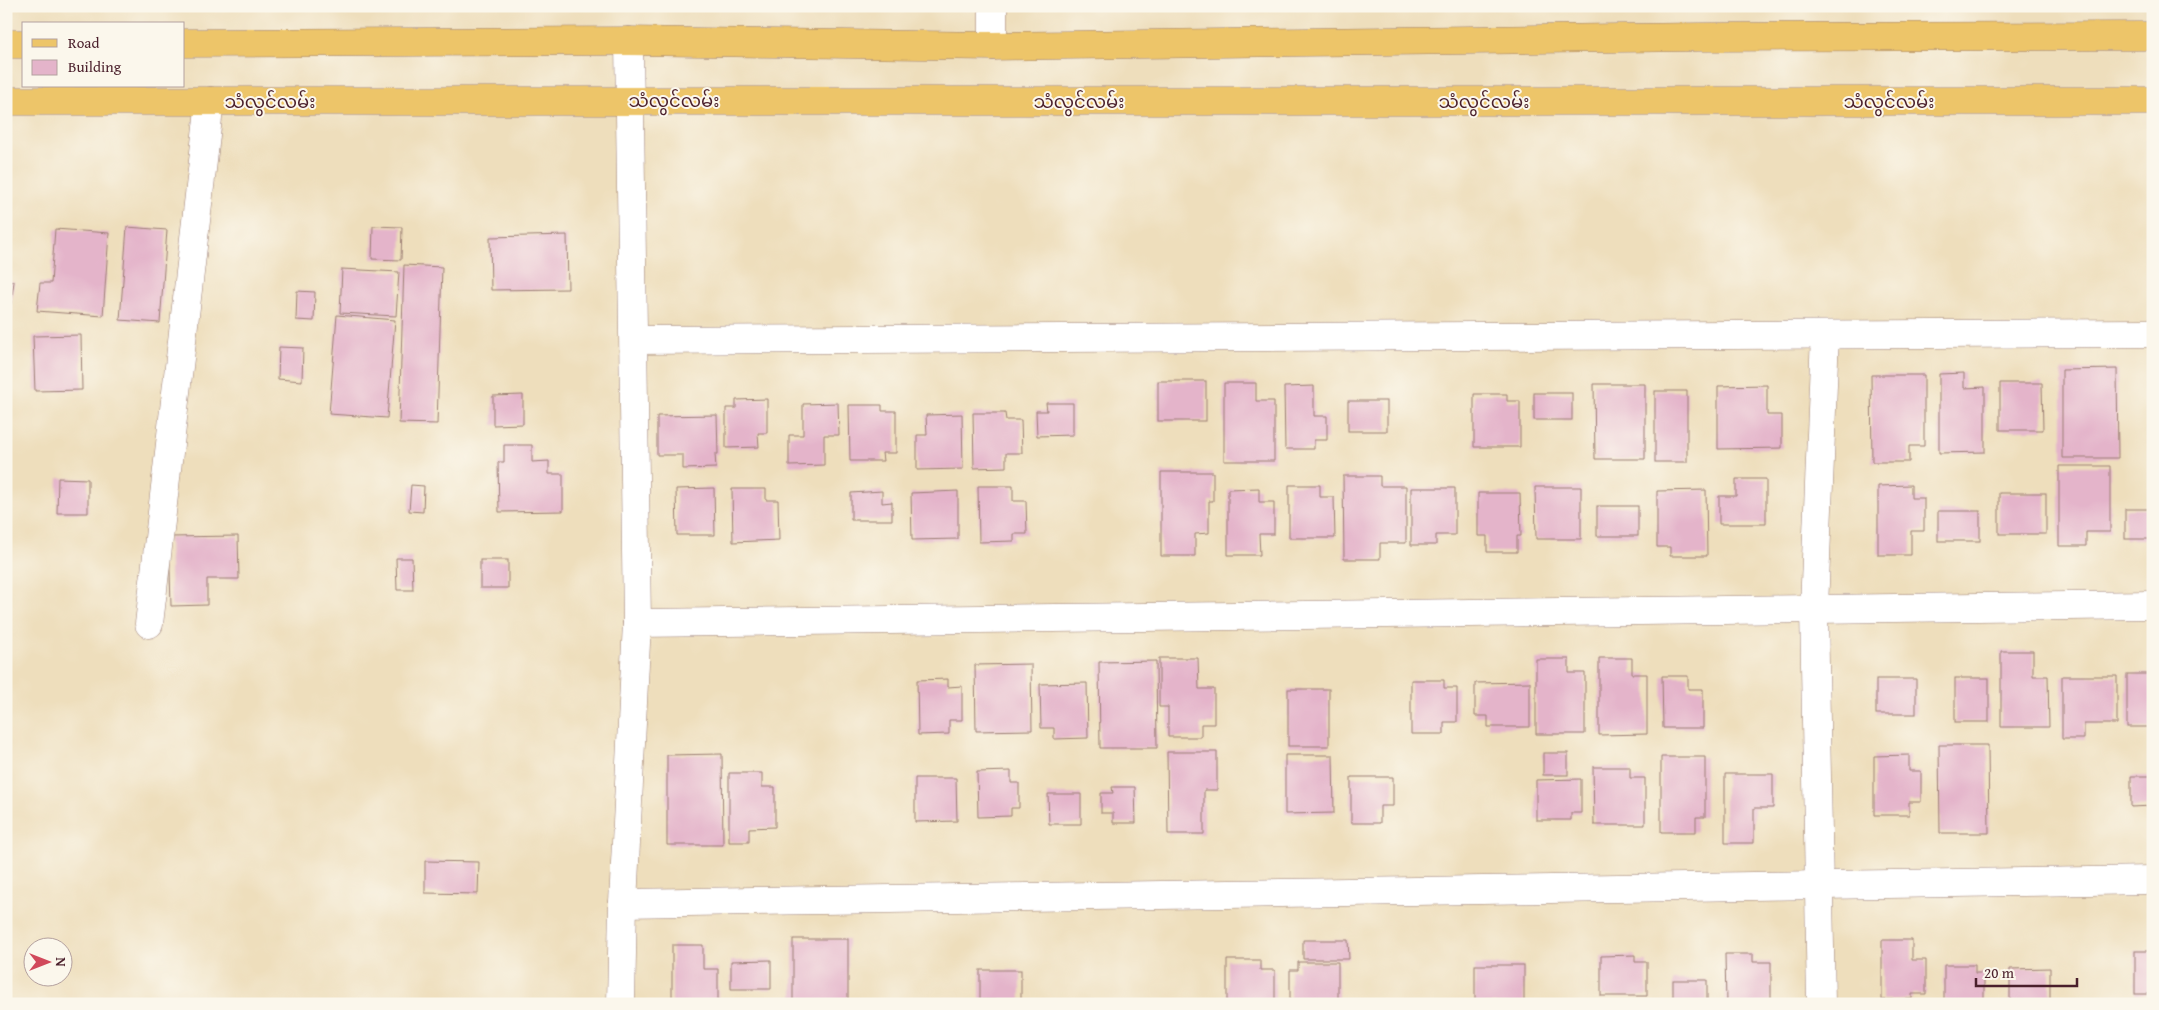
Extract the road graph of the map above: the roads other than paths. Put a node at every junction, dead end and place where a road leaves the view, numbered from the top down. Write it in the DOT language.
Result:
graph roads {
  1 [pos="993,6"];
  2 [pos="2153,36"];
  3 [pos="629,41"];
  4 [pos="185,43"];
  5 [pos="6,44"];
  6 [pos="22,44"];
  7 [pos="994,46"];
  8 [pos="630,100"];
  9 [pos="6,101"];
  10 [pos="210,101"];
  11 [pos="2153,101"];
  12 [pos="2153,333"];
  13 [pos="1825,335"];
  14 [pos="634,340"];
  15 [pos="2153,605"];
  16 [pos="1814,608"];
  17 [pos="637,623"];
  18 [pos="149,624"];
  19 [pos="2153,880"];
  20 [pos="1819,885"];
  21 [pos="622,902"];
  22 [pos="621,1004"];
  23 [pos="1821,1004"];
  1 -- 7 [label="street"];
  2 -- 7 [label="main road"];
  3 -- 4 [label="main road"];
  3 -- 7 [label="main road"];
  3 -- 8 [label="street"];
  5 -- 6 [label="main road"];
  8 -- 10 [label="main road, သံလွင်လမ်း"];
  8 -- 11 [label="main road, သံလွင်လမ်း"];
  8 -- 14 [label="street"];
  9 -- 10 [label="main road, သံလွင်လမ်း"];
  10 -- 18 [label="street"];
  12 -- 13 [label="street"];
  13 -- 14 [label="street"];
  13 -- 16 [label="street"];
  14 -- 17 [label="street"];
  15 -- 16 [label="street"];
  16 -- 17 [label="street"];
  16 -- 20 [label="street"];
  17 -- 21 [label="street"];
  19 -- 20 [label="street"];
  20 -- 21 [label="street"];
  20 -- 23 [label="street"];
  21 -- 22 [label="street"];
}
